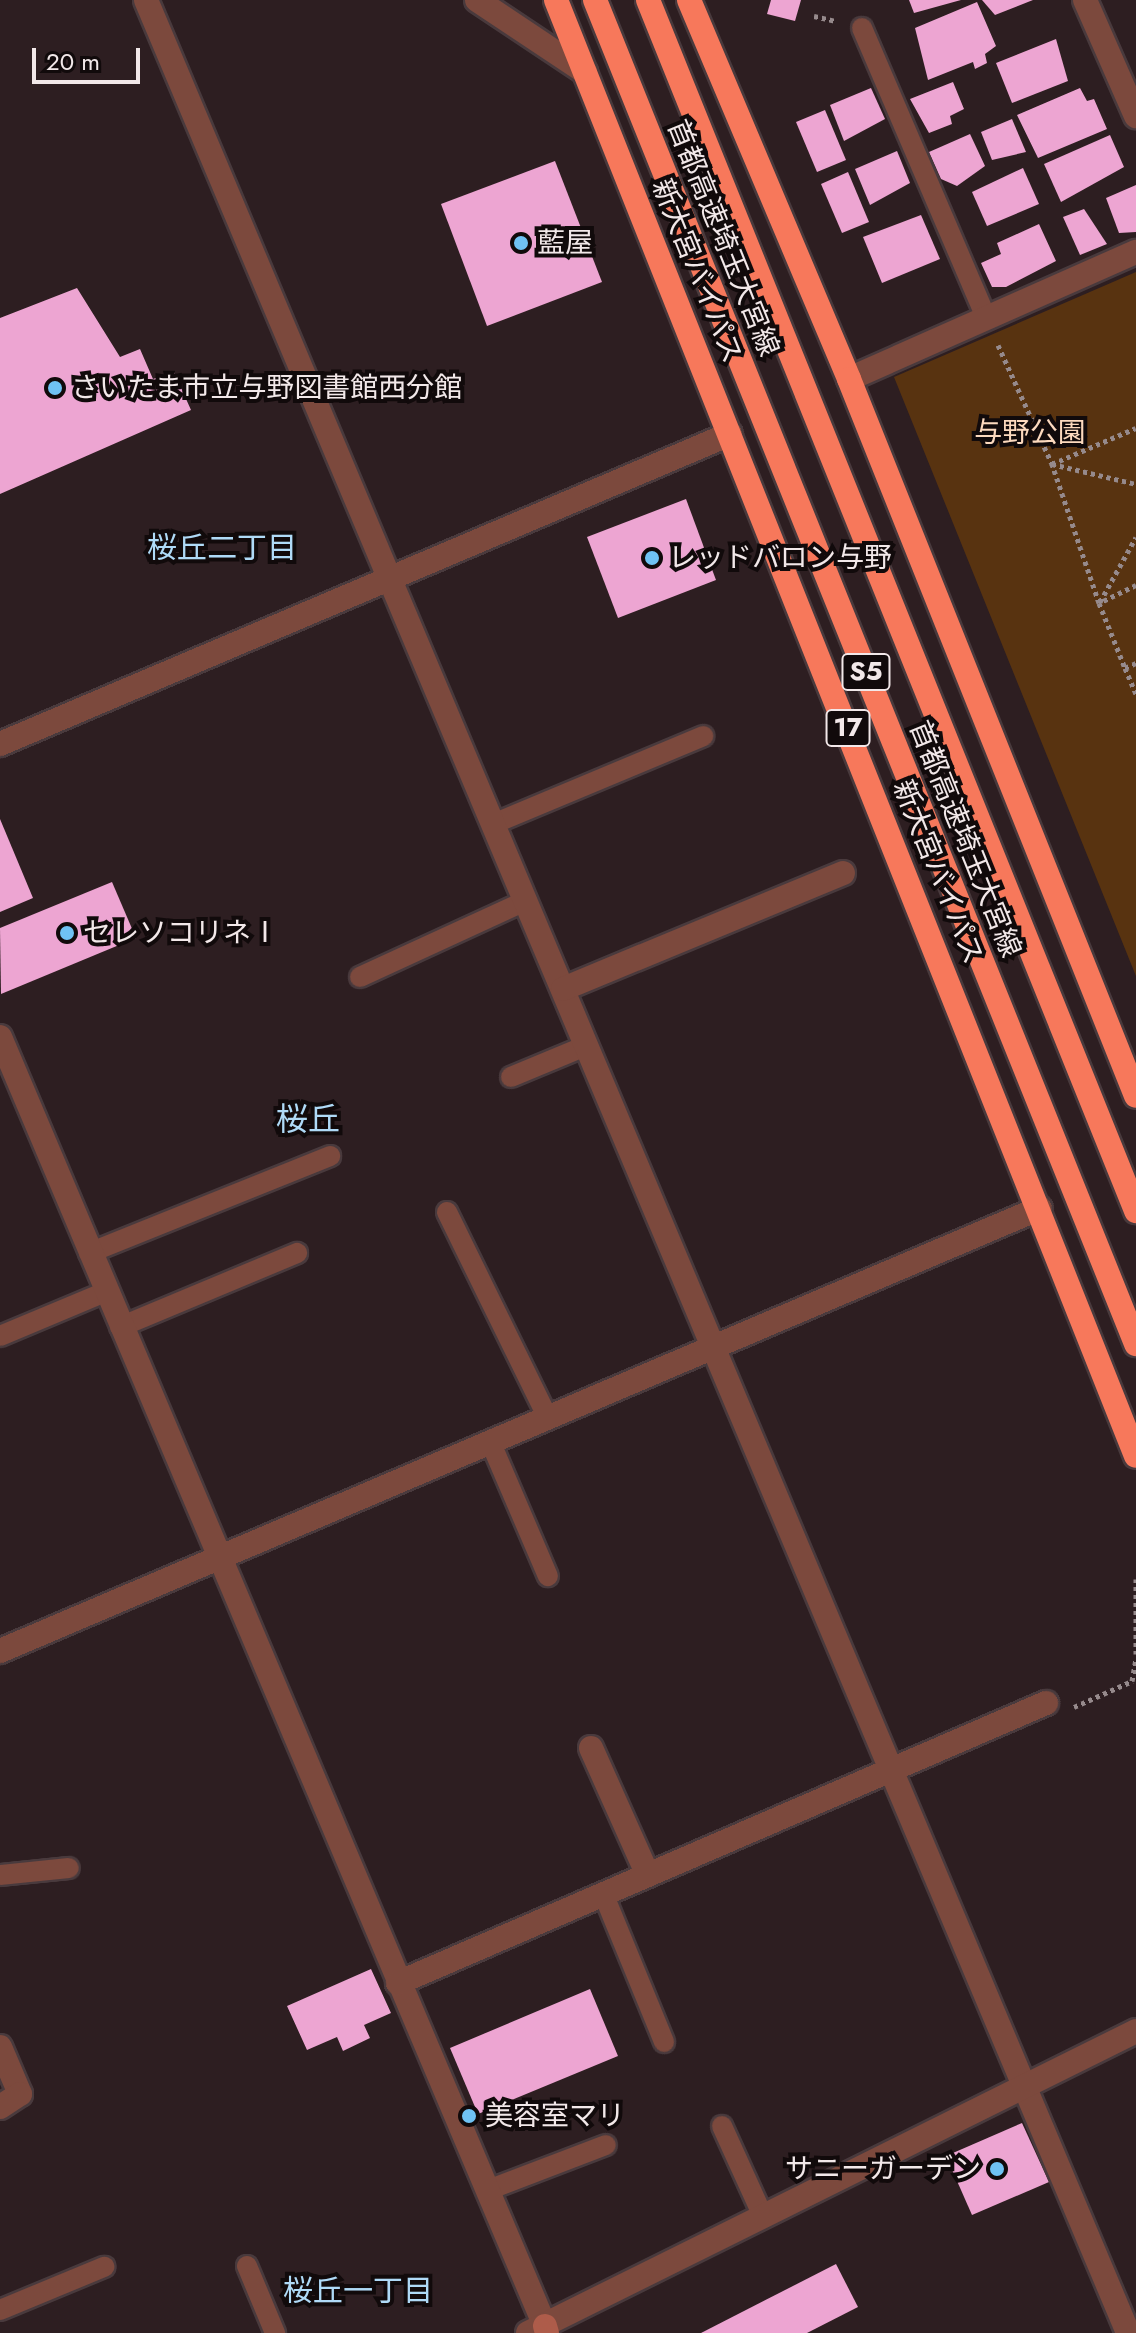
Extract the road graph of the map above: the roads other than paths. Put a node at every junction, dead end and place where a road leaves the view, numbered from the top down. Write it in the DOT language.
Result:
graph roads {
  1 [pos="146,0"];
  2 [pos="477,0"];
  3 [pos="556,0"];
  4 [pos="595,0"];
  5 [pos="648,0"];
  6 [pos="689,0"];
  7 [pos="1085,0"];
  8 [pos="862,28"];
  9 [pos="585,72"];
  10 [pos="1136,116"];
  11 [pos="1136,252"];
  12 [pos="986,318"];
  13 [pos="849,379"];
  14 [pos="730,434"];
  15 [pos="388,575"];
  16 [pos="703,736"];
  17 [pos="0,744"];
  18 [pos="493,824"];
  19 [pos="843,873"];
  20 [pos="525,901"];
  21 [pos="360,977"];
  22 [pos="563,989"];
  23 [pos="0,1037"];
  24 [pos="588,1045"];
  25 [pos="511,1077"];
  26 [pos="1136,1096"];
  27 [pos="330,1156"];
  28 [pos="1040,1208"];
  29 [pos="1136,1211"];
  30 [pos="447,1212"];
  31 [pos="89,1253"];
  32 [pos="297,1253"];
  33 [pos="105,1292"];
  34 [pos="120,1327"];
  35 [pos="0,1336"];
  36 [pos="1136,1344"];
  37 [pos="714,1346"];
  38 [pos="547,1416"];
  39 [pos="490,1441"];
  40 [pos="1136,1456"];
  41 [pos="216,1560"];
  42 [pos="548,1576"];
  43 [pos="0,1651"];
  44 [pos="1057,1707"];
  45 [pos="591,1748"];
  46 [pos="893,1769"];
  47 [pos="69,1868"];
  48 [pos="647,1873"];
  49 [pos="0,1875"];
  50 [pos="603,1893"];
  51 [pos="398,1983"];
  52 [pos="1136,2031"];
  53 [pos="664,2042"];
  54 [pos="0,2047"];
  55 [pos="1020,2084"];
  56 [pos="0,2107"];
  57 [pos="722,2126"];
  58 [pos="606,2145"];
  59 [pos="488,2190"];
  60 [pos="762,2214"];
  61 [pos="247,2266"];
  62 [pos="104,2267"];
  63 [pos="0,2310"];
  64 [pos="540,2331"];
  65 [pos="275,2333"];
  66 [pos="1128,2333"];
  1 -- 15 [label="street"];
  2 -- 9 [label="street"];
  3 -- 9 [label="highway, 新大宮バイパス / 17"];
  4 -- 36 [label="highway, 首都高速埼玉大宮線 / S5"];
  5 -- 29 [label="highway, 首都高速埼玉大宮線 / S5"];
  6 -- 13 [label="highway"];
  7 -- 10 [label="street"];
  8 -- 12 [label="lane"];
  9 -- 14 [label="highway, 新大宮バイパス / 17"];
  11 -- 12 [label="street"];
  12 -- 13 [label="street"];
  13 -- 26 [label="highway"];
  14 -- 15 [label="street"];
  14 -- 28 [label="highway, 新大宮バイパス / 17"];
  15 -- 17 [label="street"];
  15 -- 18 [label="street"];
  16 -- 18 [label="lane"];
  18 -- 20 [label="street"];
  19 -- 22 [label="street"];
  20 -- 21 [label="lane"];
  20 -- 22 [label="street"];
  22 -- 24 [label="street"];
  23 -- 31 [label="street"];
  24 -- 25 [label="lane"];
  24 -- 37 [label="street"];
  27 -- 31 [label="lane"];
  28 -- 37 [label="street"];
  28 -- 40 [label="highway, 新大宮バイパス / 17"];
  30 -- 38 [label="lane"];
  31 -- 33 [label="street"];
  32 -- 34 [label="lane"];
  33 -- 34 [label="street"];
  33 -- 35 [label="lane"];
  34 -- 41 [label="street"];
  37 -- 38 [label="street"];
  37 -- 46 [label="street"];
  38 -- 39 [label="street"];
  39 -- 41 [label="street"];
  39 -- 42 [label="lane"];
  41 -- 43 [label="street"];
  41 -- 51 [label="street"];
  44 -- 46 [label="street"];
  45 -- 48 [label="street"];
  46 -- 48 [label="street"];
  46 -- 55 [label="street"];
  47 -- 49 [label="lane"];
  48 -- 50 [label="street"];
  50 -- 51 [label="street"];
  50 -- 53 [label="lane"];
  51 -- 59 [label="street"];
  52 -- 55 [label="street"];
  54 -- 56 [label="street"];
  55 -- 60 [label="street"];
  55 -- 66 [label="street"];
  57 -- 60 [label="lane"];
  58 -- 59 [label="lane"];
  59 -- 64 [label="street"];
  60 -- 64 [label="street"];
  61 -- 65 [label="lane"];
  62 -- 63 [label="lane"];
}
